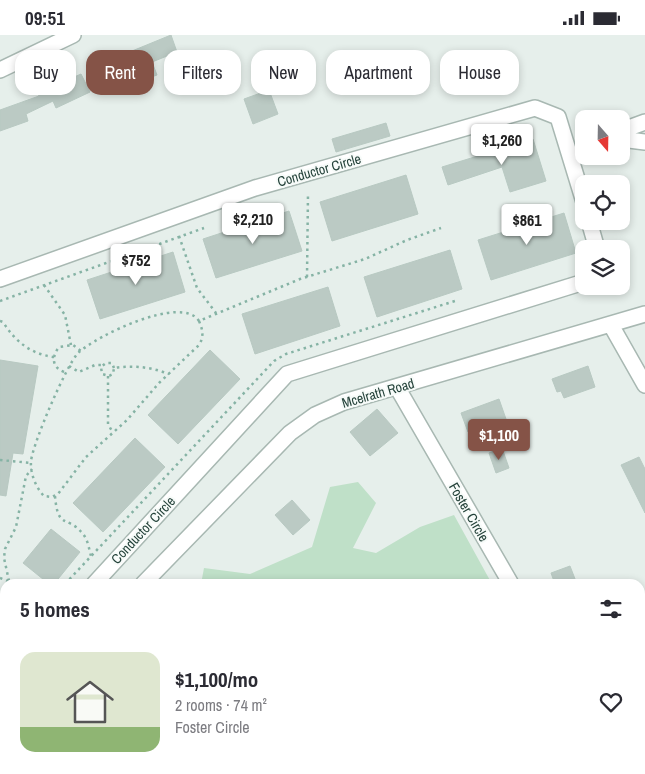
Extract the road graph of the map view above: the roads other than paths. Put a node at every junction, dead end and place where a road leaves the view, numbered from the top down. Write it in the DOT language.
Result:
graph roads {
  1 [pos="74,35"];
  2 [pos="0,70"];
  3 [pos="645,122"];
  4 [pos="630,128"];
  5 [pos="630,140"];
  6 [pos="645,142"];
  7 [pos="575,149"];
  8 [pos="0,279"];
  9 [pos="575,285"];
  10 [pos="645,315"];
  11 [pos="611,325"];
  12 [pos="645,385"];
  13 [pos="397,387"];
  14 [pos="99,579"];
  15 [pos="148,579"];
  16 [pos="508,579"];
  1 -- 2 [label="street"];
  3 -- 4 [label="street"];
  5 -- 6 [label="street"];
  7 -- 8 [label="street, Conductor Circle"];
  9 -- 14 [label="street, Conductor Circle"];
  10 -- 11 [label="street, Mcelrath Road"];
  11 -- 12 [label="street"];
  11 -- 13 [label="street, Mcelrath Road"];
  13 -- 15 [label="street, Mcelrath Road"];
  13 -- 16 [label="street, Foster Circle"];
}
